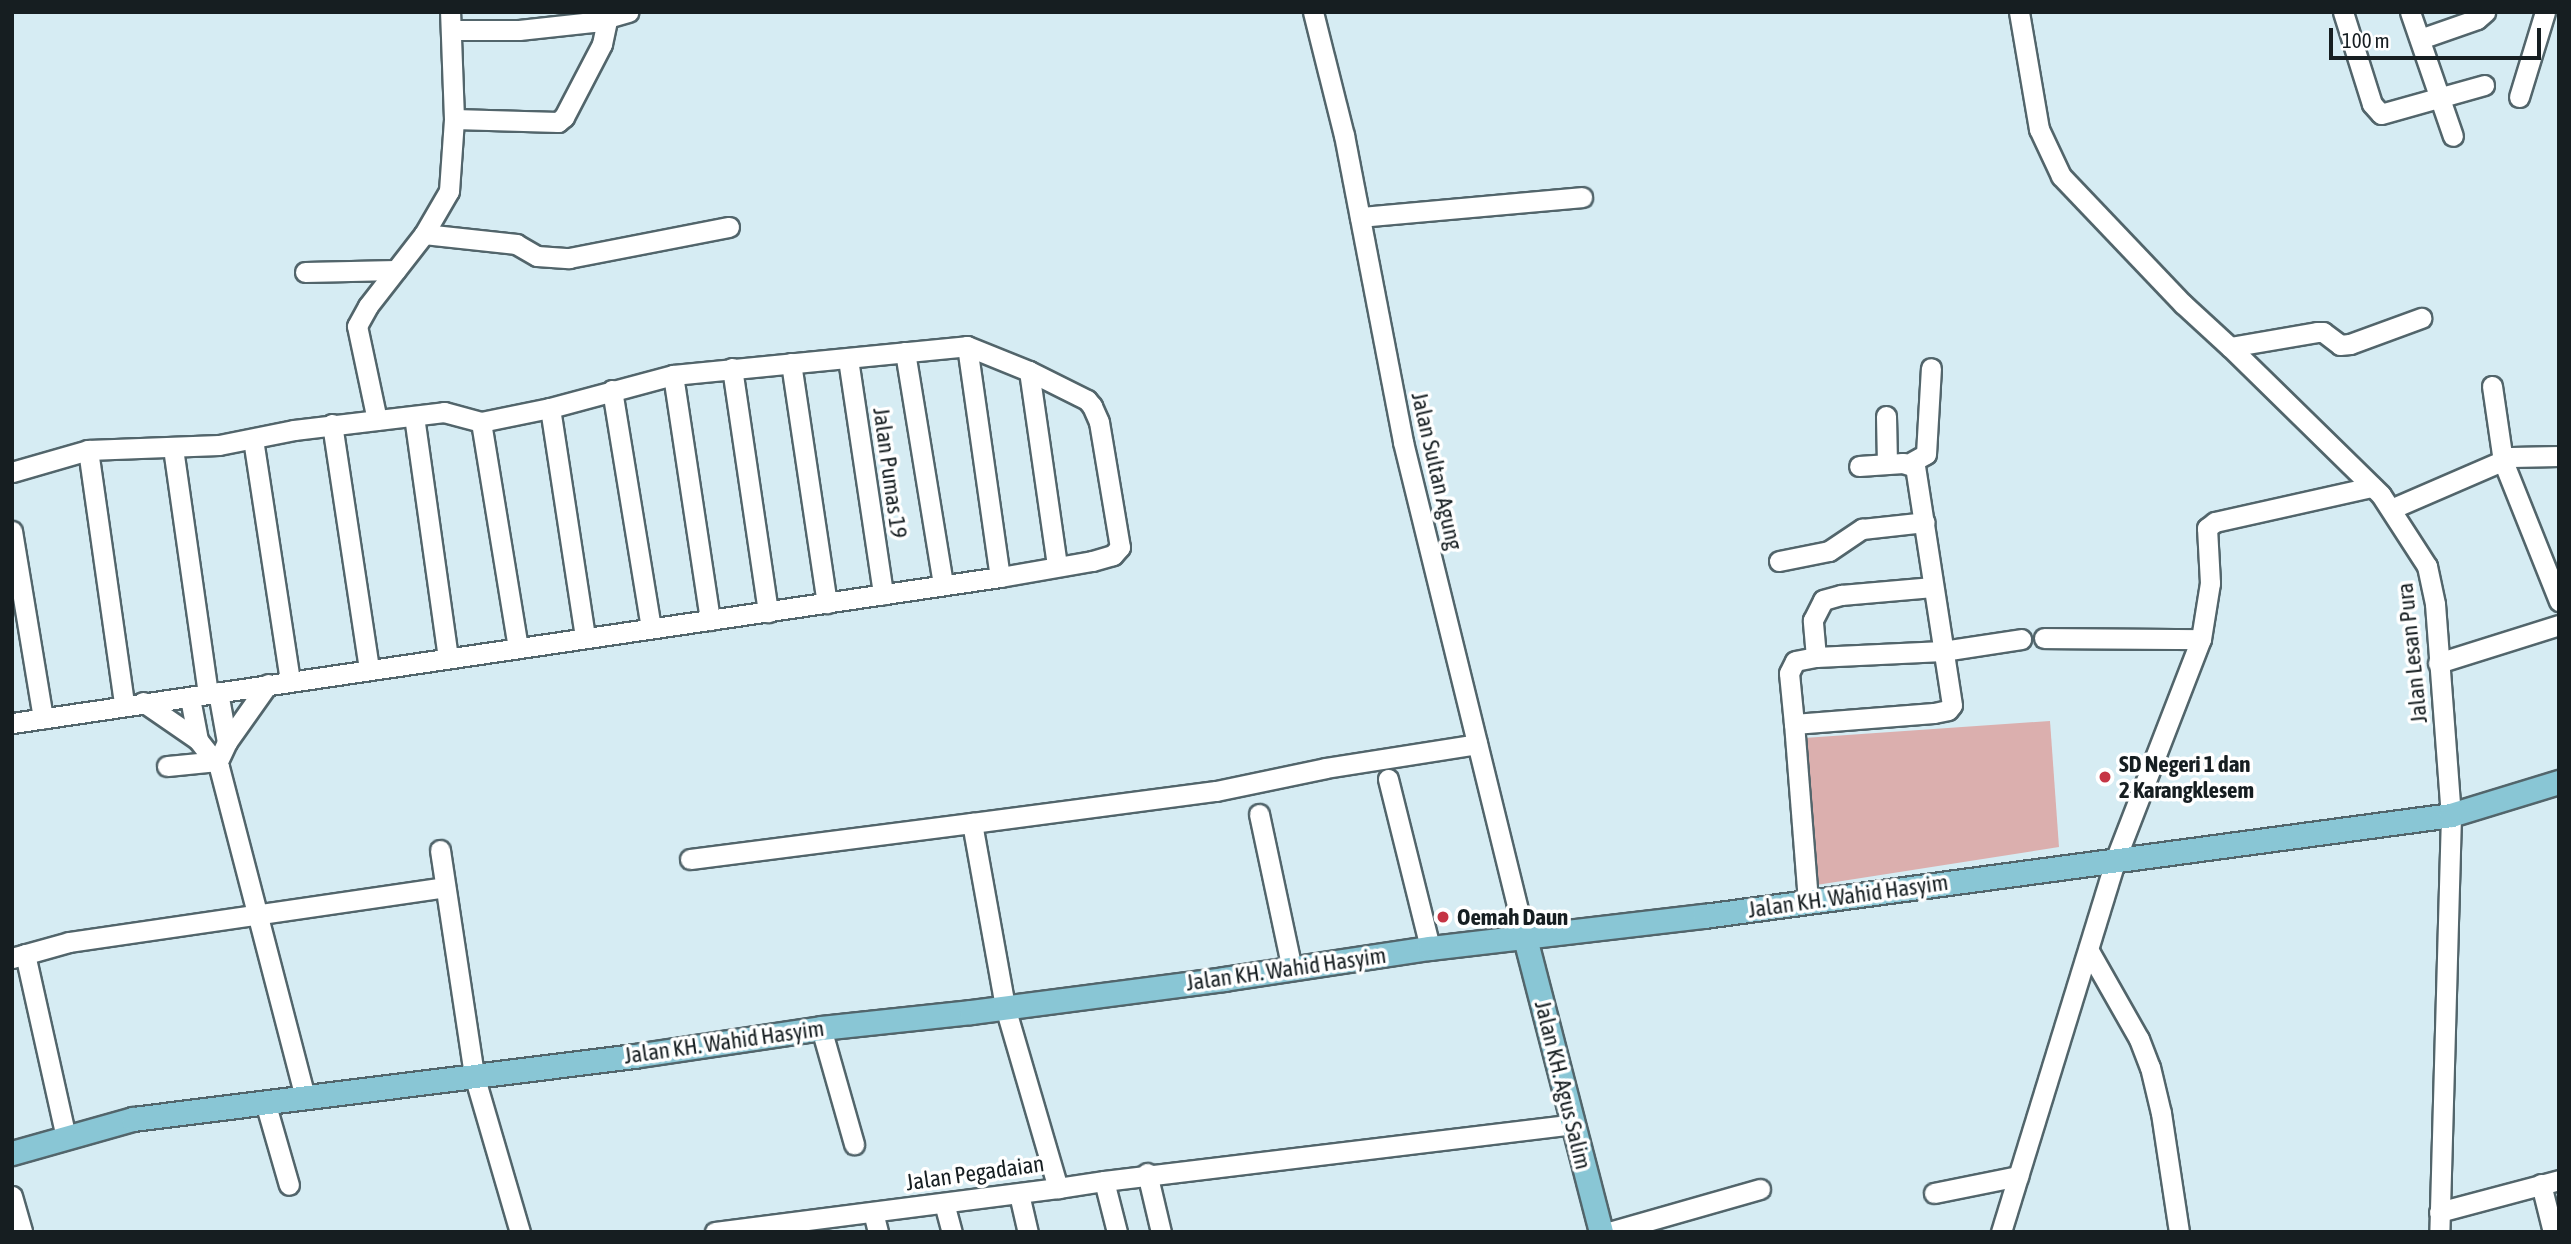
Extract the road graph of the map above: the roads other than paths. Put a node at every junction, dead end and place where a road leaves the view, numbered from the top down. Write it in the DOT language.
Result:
graph roads {
  1 [pos="629,12"];
  2 [pos="1313,12"];
  3 [pos="2019,12"];
  4 [pos="2343,12"];
  5 [pos="2410,12"];
  6 [pos="2485,12"];
  7 [pos="2545,12"];
  8 [pos="607,20"];
  9 [pos="450,21"];
  10 [pos="2420,39"];
  11 [pos="2484,85"];
  12 [pos="2519,97"];
  13 [pos="2439,98"];
  14 [pos="454,119"];
  15 [pos="2453,136"];
  16 [pos="1582,197"];
  17 [pos="1360,217"];
  18 [pos="729,228"];
  19 [pos="424,234"];
  20 [pos="396,270"];
  21 [pos="305,272"];
  22 [pos="2421,318"];
  23 [pos="967,346"];
  24 [pos="2231,347"];
  25 [pos="905,352"];
  26 [pos="848,359"];
  27 [pos="791,363"];
  28 [pos="732,368"];
  29 [pos="1931,368"];
  30 [pos="1029,371"];
  31 [pos="673,375"];
  32 [pos="2492,386"];
  33 [pos="612,390"];
  34 [pos="550,408"];
  35 [pos="414,416"];
  36 [pos="1886,416"];
  37 [pos="377,420"];
  38 [pos="481,422"];
  39 [pos="332,424"];
  40 [pos="253,439"];
  41 [pos="173,448"];
  42 [pos="88,450"];
  43 [pos="2559,456"];
  44 [pos="2502,461"];
  45 [pos="1910,463"];
  46 [pos="1887,464"];
  47 [pos="1859,466"];
  48 [pos="12,472"];
  49 [pos="2372,487"];
  50 [pos="2391,509"];
  51 [pos="1925,522"];
  52 [pos="12,531"];
  53 [pos="1779,561"];
  54 [pos="1057,565"];
  55 [pos="1000,576"];
  56 [pos="943,585"];
  57 [pos="1933,587"];
  58 [pos="883,594"];
  59 [pos="2559,601"];
  60 [pos="827,603"];
  61 [pos="768,612"];
  62 [pos="710,620"];
  63 [pos="2559,625"];
  64 [pos="650,628"];
  65 [pos="585,637"];
  66 [pos="2044,638"];
  67 [pos="2021,639"];
  68 [pos="2202,639"];
  69 [pos="518,647"];
  70 [pos="1943,651"];
  71 [pos="1816,657"];
  72 [pos="448,658"];
  73 [pos="2438,663"];
  74 [pos="369,668"];
  75 [pos="290,681"];
  76 [pos="268,684"];
  77 [pos="205,695"];
  78 [pos="134,703"];
  79 [pos="43,718"];
  80 [pos="12,723"];
  81 [pos="1794,724"];
  82 [pos="198,740"];
  83 [pos="227,742"];
  84 [pos="1477,744"];
  85 [pos="218,761"];
  86 [pos="167,766"];
  87 [pos="1388,779"];
  88 [pos="2559,782"];
  89 [pos="1259,814"];
  90 [pos="2451,815"];
  91 [pos="972,822"];
  92 [pos="440,850"];
  93 [pos="2116,858"];
  94 [pos="690,859"];
  95 [pos="445,887"];
  96 [pos="1808,901"];
  97 [pos="257,916"];
  98 [pos="1525,938"];
  99 [pos="1430,948"];
  100 [pos="2089,951"];
  101 [pos="19,956"];
  102 [pos="1292,969"];
  103 [pos="1005,1007"];
  104 [pos="821,1028"];
  105 [pos="474,1075"];
  106 [pos="304,1097"];
  107 [pos="265,1102"];
  108 [pos="1572,1124"];
  109 [pos="65,1137"];
  110 [pos="854,1144"];
  111 [pos="12,1153"];
  112 [pos="1147,1173"];
  113 [pos="2018,1176"];
  114 [pos="1104,1181"];
  115 [pos="2550,1182"];
  116 [pos="289,1185"];
  117 [pos="1058,1188"];
  118 [pos="1760,1189"];
  119 [pos="1934,1193"];
  120 [pos="1019,1194"];
  121 [pos="12,1196"];
  122 [pos="944,1203"];
  123 [pos="873,1212"];
  124 [pos="2439,1212"];
  125 [pos="800,1226"];
  126 [pos="728,1231"];
  127 [pos="23,1232"];
  128 [pos="520,1232"];
  129 [pos="878,1232"];
  130 [pos="952,1232"];
  131 [pos="1028,1232"];
  132 [pos="1117,1232"];
  133 [pos="1161,1232"];
  134 [pos="1601,1232"];
  135 [pos="1609,1232"];
  136 [pos="2001,1232"];
  137 [pos="2179,1232"];
  138 [pos="2439,1232"];
  139 [pos="2553,1232"];
  1 -- 8 [label="street"];
  2 -- 17 [label="street, Jalan Sultan Agung"];
  3 -- 24 [label="street, Jalan Lesan Pura"];
  4 -- 13 [label="street"];
  5 -- 10 [label="street"];
  6 -- 10 [label="street"];
  7 -- 12 [label="street"];
  8 -- 9 [label="street"];
  8 -- 14 [label="street"];
  9 -- 14 [label="street"];
  10 -- 13 [label="street"];
  11 -- 13 [label="street"];
  13 -- 15 [label="street"];
  14 -- 19 [label="street"];
  16 -- 17 [label="street"];
  17 -- 84 [label="street, Jalan Sultan Agung"];
  18 -- 19 [label="street"];
  19 -- 20 [label="street"];
  20 -- 21 [label="street"];
  20 -- 37 [label="street"];
  22 -- 24 [label="street"];
  23 -- 25 [label="street"];
  23 -- 30 [label="street"];
  23 -- 55 [label="street"];
  24 -- 49 [label="street, Jalan Lesan Pura"];
  25 -- 26 [label="street"];
  25 -- 56 [label="street"];
  26 -- 27 [label="street"];
  26 -- 58 [label="street, Jalan Pumas 19"];
  27 -- 28 [label="street"];
  27 -- 60 [label="street"];
  28 -- 31 [label="street"];
  28 -- 61 [label="street"];
  29 -- 45 [label="street"];
  30 -- 54 [label="street"];
  30 -- 54 [label="street"];
  31 -- 33 [label="street"];
  31 -- 62 [label="street"];
  32 -- 44 [label="street"];
  33 -- 34 [label="street"];
  33 -- 64 [label="street"];
  34 -- 38 [label="street"];
  34 -- 65 [label="street"];
  35 -- 37 [label="street"];
  35 -- 38 [label="street"];
  35 -- 72 [label="street"];
  36 -- 46 [label="street"];
  37 -- 39 [label="street"];
  38 -- 69 [label="street"];
  39 -- 40 [label="street"];
  39 -- 74 [label="street"];
  40 -- 41 [label="street"];
  40 -- 75 [label="street"];
  41 -- 42 [label="street"];
  41 -- 77 [label="street"];
  42 -- 48 [label="street"];
  42 -- 78 [label="street"];
  43 -- 44 [label="street"];
  44 -- 50 [label="street"];
  44 -- 59 [label="street"];
  45 -- 46 [label="street"];
  45 -- 51 [label="street"];
  46 -- 47 [label="street"];
  49 -- 50 [label="street, Jalan Lesan Pura"];
  49 -- 68 [label="street"];
  50 -- 73 [label="street, Jalan Lesan Pura"];
  51 -- 53 [label="street"];
  51 -- 57 [label="street"];
  52 -- 79 [label="street"];
  54 -- 55 [label="street"];
  55 -- 56 [label="street"];
  56 -- 58 [label="street"];
  57 -- 70 [label="street"];
  57 -- 71 [label="street"];
  58 -- 60 [label="street"];
  60 -- 61 [label="street"];
  61 -- 62 [label="street"];
  62 -- 64 [label="street"];
  63 -- 73 [label="street"];
  64 -- 65 [label="street"];
  65 -- 69 [label="street"];
  66 -- 68 [label="street"];
  67 -- 70 [label="street"];
  68 -- 93 [label="street"];
  69 -- 72 [label="street"];
  70 -- 71 [label="street"];
  70 -- 81 [label="street"];
  71 -- 81 [label="street"];
  72 -- 74 [label="street"];
  73 -- 90 [label="street, Jalan Lesan Pura"];
  74 -- 75 [label="street"];
  75 -- 76 [label="street"];
  76 -- 77 [label="street"];
  76 -- 83 [label="street"];
  77 -- 78 [label="street"];
  77 -- 82 [label="street"];
  77 -- 83 [label="street"];
  78 -- 79 [label="street"];
  78 -- 82 [label="street"];
  79 -- 80 [label="street"];
  81 -- 96 [label="street"];
  82 -- 85 [label="street"];
  83 -- 85 [label="street"];
  84 -- 91 [label="street"];
  84 -- 98 [label="street, Jalan Sultan Agung"];
  85 -- 86 [label="street"];
  85 -- 97 [label="street"];
  87 -- 99 [label="street"];
  88 -- 90 [label="main road, Jalan KH. Wahid Hasyim"];
  89 -- 102 [label="street"];
  90 -- 93 [label="main road, Jalan KH. Wahid Hasyim"];
  90 -- 124 [label="street, Jalan Lesan Pura"];
  91 -- 94 [label="street"];
  91 -- 103 [label="street, Jalan Pegadaian"];
  92 -- 95 [label="street"];
  93 -- 96 [label="main road, Jalan KH. Wahid Hasyim"];
  93 -- 100 [label="street"];
  95 -- 97 [label="street"];
  95 -- 105 [label="street"];
  96 -- 98 [label="main road, Jalan KH. Wahid Hasyim"];
  97 -- 101 [label="street"];
  97 -- 106 [label="street"];
  98 -- 99 [label="main road, Jalan KH. Wahid Hasyim"];
  98 -- 108 [label="main road, Jalan KH. Agus Salim"];
  99 -- 102 [label="main road, Jalan KH. Wahid Hasyim"];
  100 -- 113 [label="street"];
  100 -- 137 [label="street"];
  101 -- 109 [label="street"];
  102 -- 103 [label="main road, Jalan KH. Wahid Hasyim"];
  103 -- 104 [label="main road, Jalan KH. Wahid Hasyim"];
  103 -- 117 [label="street, Jalan Pegadaian"];
  104 -- 105 [label="main road, Jalan KH. Wahid Hasyim"];
  104 -- 110 [label="street"];
  105 -- 106 [label="main road, Jalan KH. Wahid Hasyim"];
  105 -- 128 [label="street"];
  106 -- 107 [label="main road, Jalan KH. Wahid Hasyim"];
  107 -- 109 [label="main road, Jalan KH. Wahid Hasyim"];
  107 -- 116 [label="street"];
  108 -- 112 [label="street"];
  108 -- 134 [label="main road, Jalan KH. Agus Salim"];
  109 -- 111 [label="main road, Jalan KH. Wahid Hasyim"];
  112 -- 114 [label="street"];
  112 -- 133 [label="street"];
  113 -- 119 [label="street"];
  113 -- 136 [label="street"];
  114 -- 117 [label="street"];
  114 -- 132 [label="street"];
  115 -- 124 [label="street"];
  115 -- 139 [label="street"];
  117 -- 120 [label="street, Jalan Pegadaian"];
  118 -- 135 [label="street"];
  120 -- 122 [label="street, Jalan Pegadaian"];
  120 -- 131 [label="street"];
  121 -- 127 [label="street"];
  122 -- 123 [label="street, Jalan Pegadaian"];
  122 -- 130 [label="street"];
  123 -- 125 [label="street, Jalan Pegadaian"];
  123 -- 129 [label="street"];
  124 -- 138 [label="street, Jalan Lesan Pura"];
  125 -- 126 [label="street, Jalan Pegadaian"];
}
